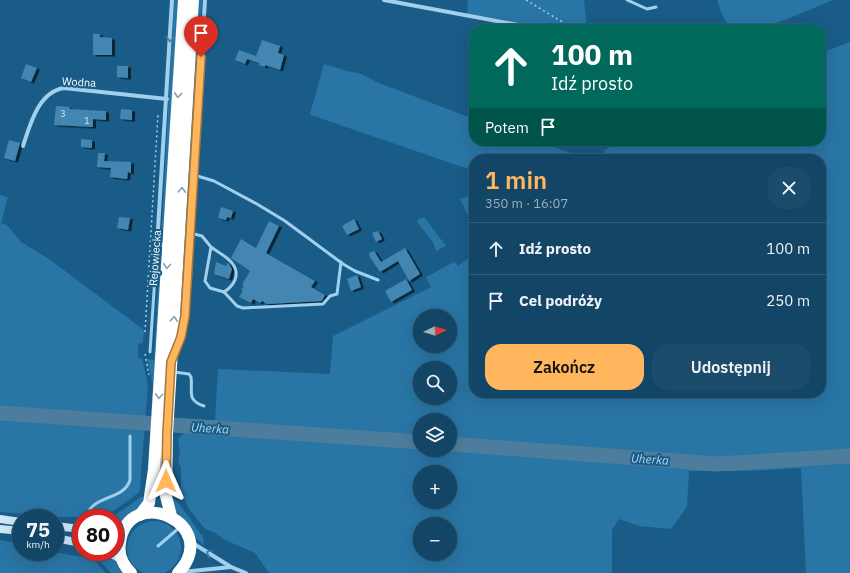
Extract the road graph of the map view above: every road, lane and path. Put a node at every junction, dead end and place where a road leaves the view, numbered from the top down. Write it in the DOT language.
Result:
graph roads {
  1 [pos="172,0"];
  2 [pos="184,0"];
  3 [pos="193,0"];
  4 [pos="205,0"];
  5 [pos="384,0"];
  6 [pos="526,0"];
  7 [pos="627,0"];
  8 [pos="656,7"];
  9 [pos="513,24"];
  10 [pos="566,24"];
  11 [pos="167,99"];
  12 [pos="23,146"];
  13 [pos="194,175"];
  14 [pos="190,233"];
  15 [pos="163,245"];
  16 [pos="211,247"];
  17 [pos="341,262"];
  18 [pos="378,280"];
  19 [pos="224,292"];
  20 [pos="150,352"];
  21 [pos="171,366"];
  22 [pos="204,406"];
  23 [pos="163,414"];
  24 [pos="161,434"];
  25 [pos="130,436"];
  26 [pos="90,509"];
  27 [pos="140,515"];
  28 [pos="171,516"];
  29 [pos="2,520"];
  30 [pos="12,521"];
  31 [pos="129,523"];
  32 [pos="124,525"];
  33 [pos="182,526"];
  34 [pos="2,529"];
  35 [pos="12,530"];
  36 [pos="124,532"];
  37 [pos="189,539"];
  38 [pos="158,546"];
  39 [pos="123,561"];
  40 [pos="231,567"];
  41 [pos="131,573"];
  42 [pos="179,573"];
  43 [pos="246,573"];
  1 -- 11 [label="street, one-way"];
  2 -- 15 [label="highway, Rejowiecka, one-way"];
  21 -- 3 [label="highway, Rejowiecka, one-way"];
  4 -- 13 [label="street"];
  5 -- 9 [label="street"];
  6 -- 10 [label="path"];
  7 -- 8 [label="lane"];
  11 -- 12 [label="street, Wodna"];
  11 -- 15 [label="street"];
  13 -- 14 [label="street"];
  13 -- 17 [label="lane"];
  14 -- 16 [label="lane"];
  14 -- 21 [label="street"];
  15 -- 20 [label="lane"];
  15 -- 23 [label="highway, Rejowiecka, one-way"];
  16 -- 19 [label="lane"];
  16 -- 19 [label="lane"];
  17 -- 18 [label="lane"];
  17 -- 19 [label="lane"];
  21 -- 22 [label="lane"];
  21 -- 23 [label="highway, Rejowiecka"];
  23 -- 24 [label="highway, Rejowiecka"];
  24 -- 27 [label="highway, Rejowiecka"];
  24 -- 28 [label="highway, Rejowiecka"];
  25 -- 26 [label="lane"];
  27 -- 28 [label="highway"];
  27 -- 31 [label="highway"];
  28 -- 33 [label="highway"];
  29 -- 30 [label="main road"];
  31 -- 32 [label="main road"];
  31 -- 36 [label="highway"];
  33 -- 37 [label="highway"];
  33 -- 38 [label="lane"];
  34 -- 35 [label="main road"];
  40 -- 37 [label="street, one-way"];
  37 -- 42 [label="highway"];
  39 -- 41 [label="highway"];
  40 -- 42 [label="street"];
  40 -- 43 [label="street"];
}
